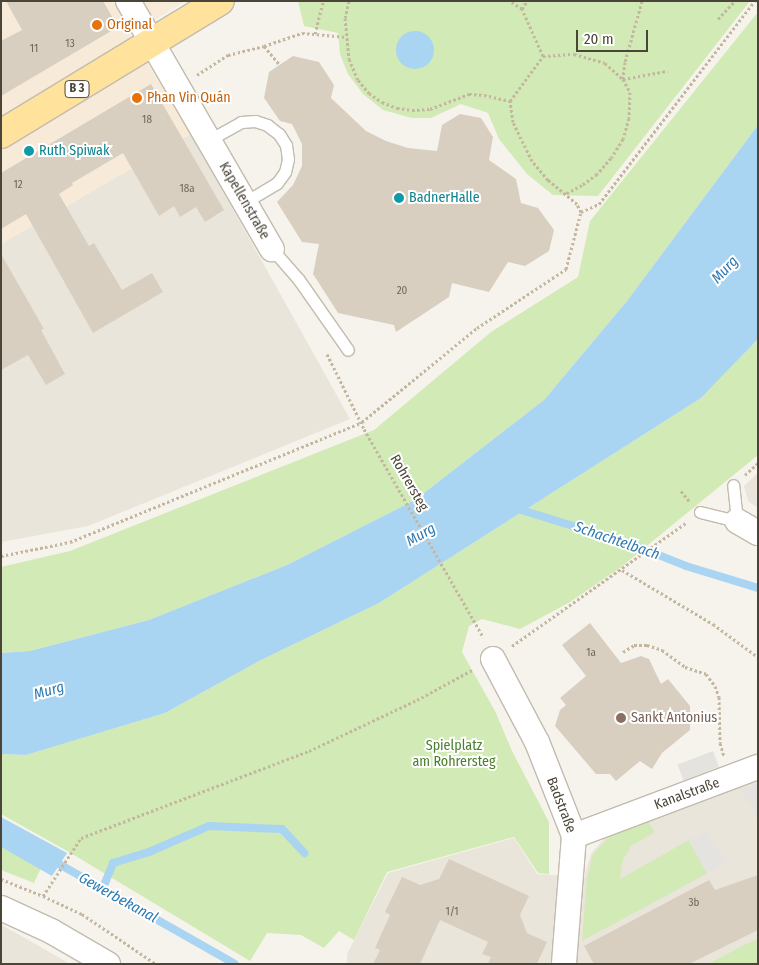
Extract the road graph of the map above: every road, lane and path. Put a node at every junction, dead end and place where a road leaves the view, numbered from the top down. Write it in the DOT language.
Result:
graph roads {
  1 [pos="128,1"];
  2 [pos="220,1"];
  3 [pos="324,1"];
  4 [pos="349,1"];
  5 [pos="510,1"];
  6 [pos="527,1"];
  7 [pos="642,1"];
  8 [pos="735,1"];
  9 [pos="755,1"];
  10 [pos="522,9"];
  11 [pos="718,19"];
  12 [pos="315,34"];
  13 [pos="347,37"];
  14 [pos="153,43"];
  15 [pos="264,46"];
  16 [pos="543,56"];
  17 [pos="280,65"];
  18 [pos="667,70"];
  19 [pos="623,79"];
  20 [pos="178,87"];
  21 [pos="510,101"];
  22 [pos="1,134"];
  23 [pos="209,140"];
  24 [pos="566,194"];
  25 [pos="245,202"];
  26 [pos="581,212"];
  27 [pos="277,250"];
  28 [pos="348,350"];
  29 [pos="362,422"];
  30 [pos="733,485"];
  31 [pos="700,512"];
  32 [pos="737,521"];
  33 [pos="686,523"];
  34 [pos="758,533"];
  35 [pos="1,556"];
  36 [pos="622,570"];
  37 [pos="479,626"];
  38 [pos="623,652"];
  39 [pos="758,656"];
  40 [pos="493,659"];
  41 [pos="758,767"];
  42 [pos="732,778"];
  43 [pos="574,836"];
  44 [pos="1,879"];
  45 [pos="43,896"];
  46 [pos="1,908"];
  47 [pos="108,964"];
  48 [pos="156,964"];
  49 [pos="564,964"];
  1 -- 14 [label="street, Kapellenstraße"];
  2 -- 14 [label="main road, B 3"];
  3 -- 12 [label="path"];
  4 -- 13 [label="path"];
  5 -- 10 [label="path"];
  6 -- 10 [label="path"];
  7 -- 19 [label="path"];
  8 -- 11 [label="path"];
  9 -- 26 [label="path"];
  10 -- 16 [label="path"];
  12 -- 13 [label="path"];
  12 -- 15 [label="path"];
  13 -- 21 [label="path"];
  14 -- 20 [label="street, Kapellenstraße"];
  14 -- 22 [label="main road, B 3"];
  15 -- 17 [label="path"];
  15 -- 20 [label="path"];
  16 -- 19 [label="path"];
  16 -- 21 [label="path"];
  18 -- 19 [label="path"];
  19 -- 24 [label="path"];
  20 -- 23 [label="street, Kapellenstraße"];
  21 -- 24 [label="path"];
  23 -- 25 [label="street, Kapellenstraße"];
  23 -- 25 [label="lane"];
  24 -- 26 [label="path"];
  25 -- 27 [label="street, Kapellenstraße"];
  26 -- 29 [label="path"];
  27 -- 28 [label="lane, Kapellenstraße"];
  29 -- 35 [label="path"];
  29 -- 37 [label="path, Rohrersteg"];
  30 -- 32 [label="lane"];
  31 -- 32 [label="lane"];
  32 -- 34 [label="street"];
  33 -- 36 [label="path"];
  36 -- 39 [label="path"];
  36 -- 40 [label="path"];
  38 -- 42 [label="path"];
  40 -- 43 [label="street, Badstraße"];
  40 -- 45 [label="path"];
  41 -- 42 [label="street, Kanalstraße"];
  42 -- 43 [label="street, Kanalstraße"];
  43 -- 49 [label="street, Badstraße"];
  44 -- 45 [label="path"];
  45 -- 48 [label="path"];
  46 -- 47 [label="street"];
}
